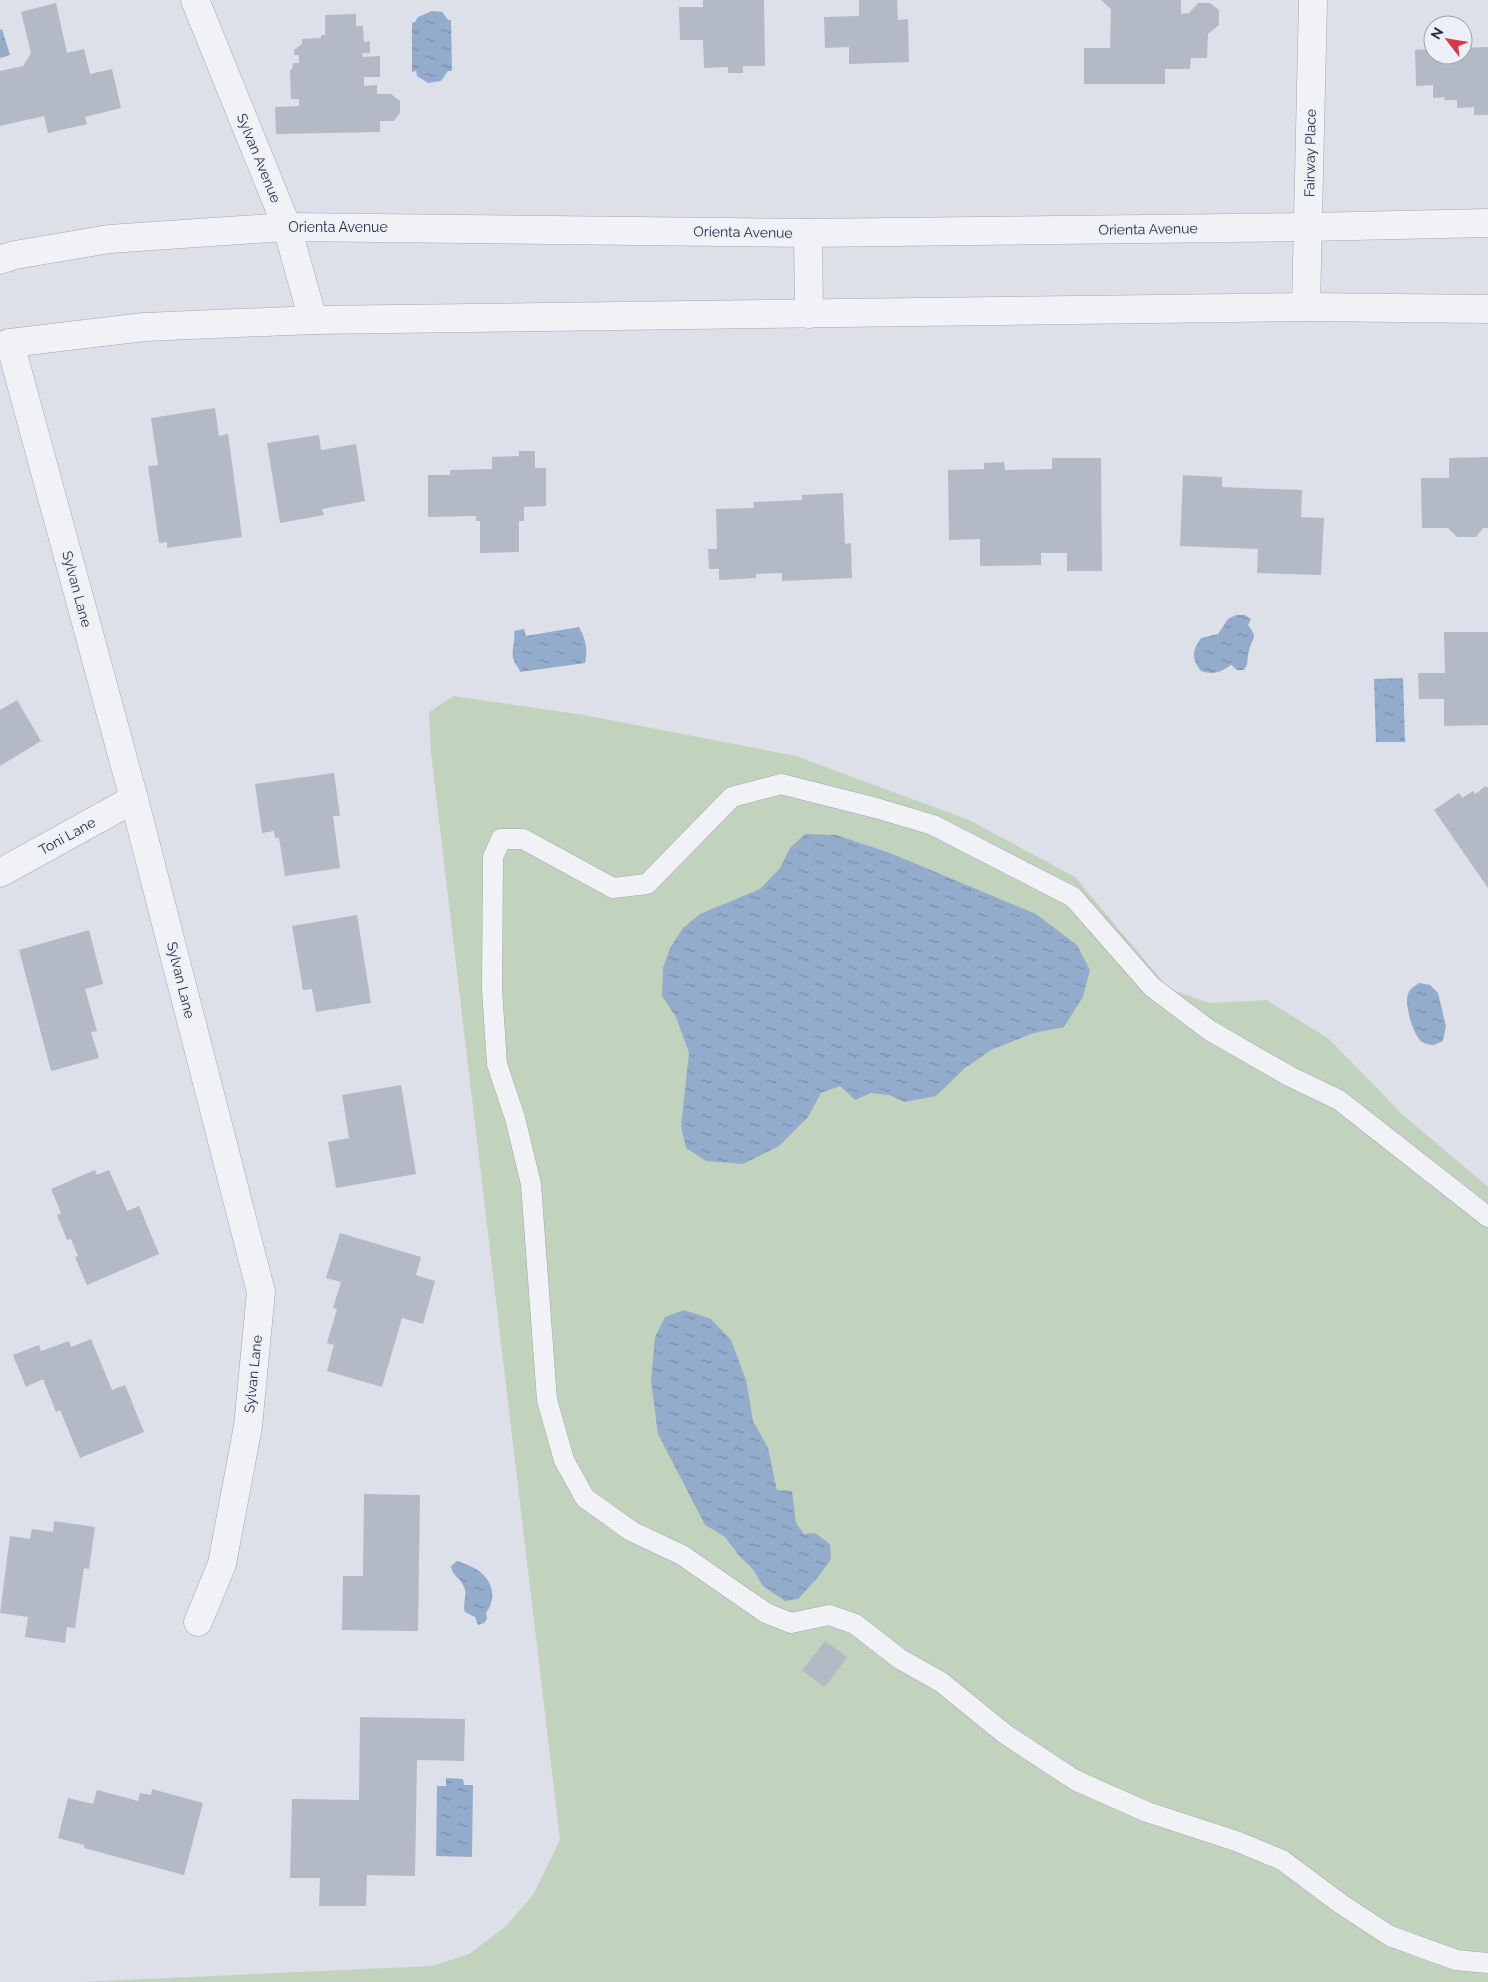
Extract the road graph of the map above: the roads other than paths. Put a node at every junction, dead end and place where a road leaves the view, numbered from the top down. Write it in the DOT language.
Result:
graph roads {
  1 [pos="195,0"];
  2 [pos="1313,0"];
  3 [pos="1488,223"];
  4 [pos="287,226"];
  5 [pos="1308,227"];
  6 [pos="808,233"];
  7 [pos="0,260"];
  8 [pos="1306,307"];
  9 [pos="1488,309"];
  10 [pos="809,314"];
  11 [pos="313,320"];
  12 [pos="5,344"];
  13 [pos="134,799"];
  14 [pos="0,873"];
  15 [pos="1488,1217"];
  16 [pos="198,1622"];
  17 [pos="1488,1963"];
  1 -- 4 [label="street, Sylvan Avenue"];
  2 -- 5 [label="street, Fairway Place"];
  3 -- 5 [label="street, Orienta Avenue"];
  4 -- 6 [label="street, Orienta Avenue"];
  4 -- 7 [label="street, Orienta Avenue"];
  4 -- 11 [label="street, Sylvan Avenue"];
  5 -- 6 [label="street, Orienta Avenue"];
  5 -- 8 [label="street, Fairway Place"];
  6 -- 10 [label="street"];
  8 -- 9 [label="street"];
  8 -- 10 [label="street"];
  10 -- 11 [label="street"];
  11 -- 12 [label="street"];
  12 -- 13 [label="street, Sylvan Lane"];
  13 -- 14 [label="street, Toni Lane"];
  13 -- 16 [label="street, Sylvan Lane"];
  15 -- 17 [label="lane"];
}
